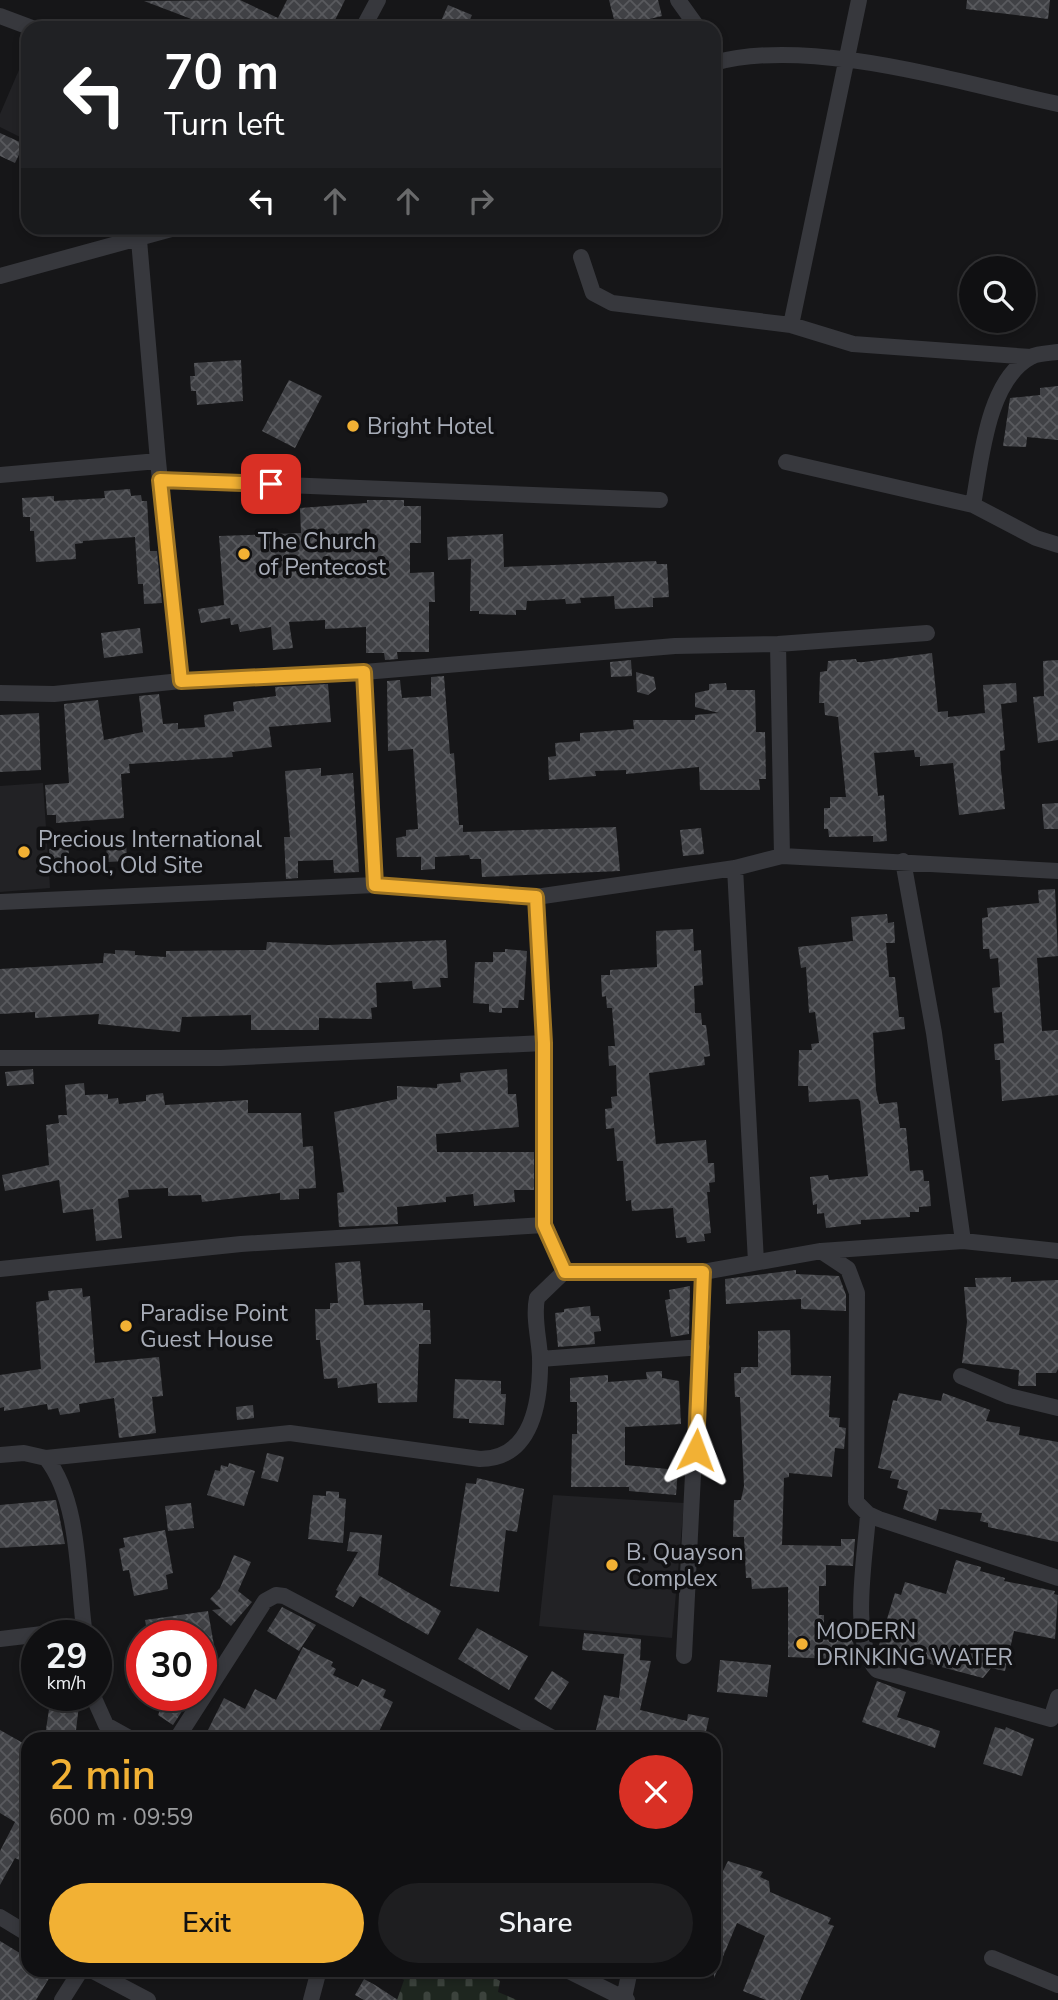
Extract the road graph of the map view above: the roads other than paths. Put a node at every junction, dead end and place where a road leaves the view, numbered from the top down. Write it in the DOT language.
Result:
graph roads {
  1 [pos="378,0"];
  2 [pos="678,0"];
  3 [pos="859,0"];
  4 [pos="0,16"];
  5 [pos="367,21"];
  6 [pos="693,21"];
  7 [pos="21,24"];
  8 [pos="721,58"];
  9 [pos="848,59"];
  10 [pos="1058,104"];
  11 [pos="154,235"];
  12 [pos="139,240"];
  13 [pos="580,257"];
  14 [pos="0,276"];
  15 [pos="791,325"];
  16 [pos="1058,352"];
  17 [pos="1031,357"];
  18 [pos="158,461"];
  19 [pos="786,462"];
  20 [pos="0,475"];
  21 [pos="160,480"];
  22 [pos="660,500"];
  23 [pos="973,505"];
  24 [pos="1058,545"];
  25 [pos="927,633"];
  26 [pos="778,644"];
  27 [pos="364,672"];
  28 [pos="181,681"];
  29 [pos="0,693"];
  30 [pos="782,856"];
  31 [pos="903,861"];
  32 [pos="735,868"];
  33 [pos="1058,871"];
  34 [pos="375,885"];
  35 [pos="536,897"];
  36 [pos="0,902"];
  37 [pos="544,1043"];
  38 [pos="0,1058"];
  39 [pos="544,1225"];
  40 [pos="963,1241"];
  41 [pos="821,1251"];
  42 [pos="1058,1251"];
  43 [pos="756,1262"];
  44 [pos="0,1269"];
  45 [pos="565,1272"];
  46 [pos="703,1272"];
  47 [pos="702,1347"];
  48 [pos="540,1359"];
  49 [pos="961,1376"];
  50 [pos="1058,1408"];
  51 [pos="0,1455"];
  52 [pos="46,1458"];
  53 [pos="868,1514"];
  54 [pos="1058,1578"];
  55 [pos="83,1620"];
  56 [pos="21,1638"];
  57 [pos="0,1639"];
  58 [pos="684,1656"];
  59 [pos="1058,1697"];
  60 [pos="100,1711"];
  61 [pos="1055,1721"];
  62 [pos="119,1732"];
  63 [pos="181,1732"];
  64 [pos="542,1732"];
  65 [pos="0,1917"];
  66 [pos="21,1930"];
  67 [pos="992,1958"];
  68 [pos="77,1977"];
  69 [pos="104,1977"];
  70 [pos="317,1977"];
  71 [pos="581,1977"];
  72 [pos="630,1977"];
  73 [pos="1058,1985"];
  74 [pos="625,1999"];
  75 [pos="62,2000"];
  76 [pos="148,2000"];
  77 [pos="311,2000"];
  1 -- 5 [label="street"];
  2 -- 6 [label="street"];
  3 -- 9 [label="street"];
  4 -- 7 [label="street"];
  8 -- 9 [label="street"];
  9 -- 10 [label="street"];
  9 -- 15 [label="street"];
  11 -- 12 [label="street"];
  12 -- 14 [label="street"];
  12 -- 18 [label="street"];
  13 -- 15 [label="street"];
  15 -- 17 [label="street"];
  16 -- 17 [label="street"];
  17 -- 23 [label="street"];
  18 -- 20 [label="street"];
  18 -- 21 [label="street"];
  19 -- 23 [label="street"];
  21 -- 22 [label="street"];
  21 -- 28 [label="street"];
  23 -- 24 [label="street"];
  25 -- 26 [label="street"];
  26 -- 27 [label="street"];
  26 -- 30 [label="street"];
  27 -- 28 [label="street"];
  27 -- 34 [label="street"];
  28 -- 29 [label="street"];
  30 -- 31 [label="street"];
  30 -- 32 [label="street"];
  31 -- 33 [label="street"];
  31 -- 40 [label="street"];
  32 -- 35 [label="street"];
  32 -- 43 [label="street"];
  34 -- 35 [label="street"];
  34 -- 36 [label="street"];
  35 -- 37 [label="street"];
  37 -- 38 [label="street"];
  37 -- 39 [label="street"];
  39 -- 44 [label="street"];
  39 -- 45 [label="street"];
  40 -- 41 [label="street"];
  40 -- 42 [label="street"];
  41 -- 43 [label="street"];
  41 -- 53 [label="street"];
  43 -- 46 [label="street"];
  45 -- 46 [label="street"];
  45 -- 48 [label="street"];
  46 -- 47 [label="street"];
  47 -- 48 [label="street"];
  47 -- 58 [label="street"];
  48 -- 52 [label="street"];
  49 -- 50 [label="street"];
  51 -- 52 [label="street"];
  52 -- 55 [label="street"];
  53 -- 54 [label="street"];
  53 -- 61 [label="street"];
  56 -- 57 [label="street"];
  59 -- 61 [label="street"];
  60 -- 62 [label="street"];
  63 -- 64 [label="street"];
  65 -- 66 [label="street"];
  67 -- 73 [label="street"];
  68 -- 75 [label="street"];
  69 -- 76 [label="street"];
  70 -- 77 [label="street"];
  71 -- 74 [label="street"];
  72 -- 74 [label="street"];
}
